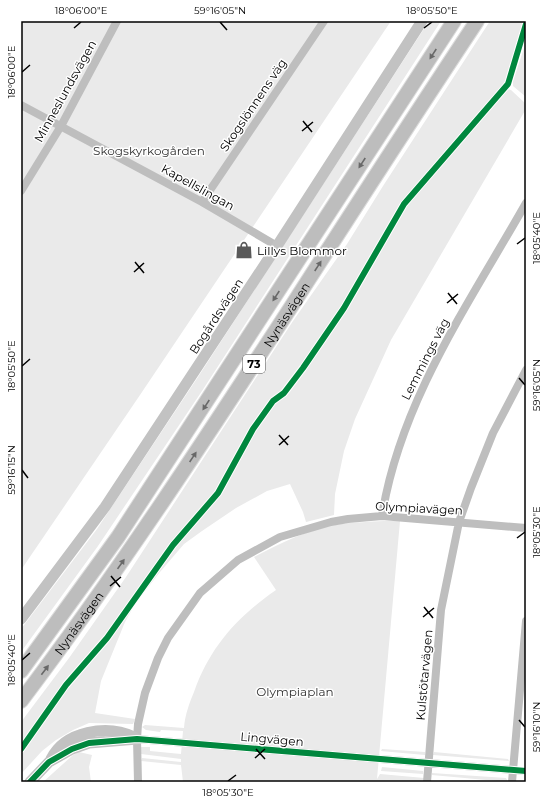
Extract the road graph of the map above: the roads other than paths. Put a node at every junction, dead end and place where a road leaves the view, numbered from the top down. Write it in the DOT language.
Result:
graph roads {
  1 [pos="117,21"];
  2 [pos="324,21"];
  3 [pos="422,21"];
  4 [pos="454,21"];
  5 [pos="477,21"];
  6 [pos="21,105"];
  7 [pos="61,126"];
  8 [pos="21,191"];
  9 [pos="202,202"];
  10 [pos="526,203"];
  11 [pos="277,246"];
  12 [pos="526,370"];
  13 [pos="382,516"];
  14 [pos="459,522"];
  15 [pos="526,528"];
  16 [pos="21,619"];
  17 [pos="526,621"];
  18 [pos="21,672"];
  19 [pos="21,701"];
  20 [pos="137,739"];
  21 [pos="428,763"];
  22 [pos="513,770"];
  23 [pos="526,771"];
  24 [pos="30,782"];
  25 [pos="138,782"];
  26 [pos="427,782"];
  27 [pos="512,782"];
  1 -- 7 [label="street, Minneslundsvägen"];
  2 -- 9 [label="street, Skogslönnens väg"];
  3 -- 11 [label="street, Bogårdsvägen"];
  4 -- 18 [label="highway, Nynäsvägen / 73, one-way"];
  19 -- 5 [label="highway, Nynäsvägen / 73, one-way"];
  6 -- 7 [label="street, Kapellslingan"];
  7 -- 8 [label="street, Minneslundsvägen"];
  7 -- 9 [label="street, Kapellslingan"];
  9 -- 11 [label="street, Kapellslingan"];
  10 -- 13 [label="street, Lemmings väg"];
  11 -- 16 [label="street, Bogårdsvägen"];
  12 -- 14 [label="street, Kulstötarvägen"];
  13 -- 14 [label="street, Olympiavägen"];
  13 -- 20 [label="street, Olympiavägen"];
  14 -- 15 [label="street, Olympiavägen"];
  14 -- 21 [label="street, Kulstötarvägen"];
  17 -- 22 [label="street"];
  20 -- 21 [label="street, Lingvägen"];
  20 -- 24 [label="street, Lingvägen"];
  20 -- 25 [label="street, Olympiavägen"];
  21 -- 22 [label="street, Lingvägen"];
  21 -- 26 [label="street, Kulstötarvägen"];
  22 -- 23 [label="street, Lingvägen"];
  22 -- 27 [label="street"];
}
